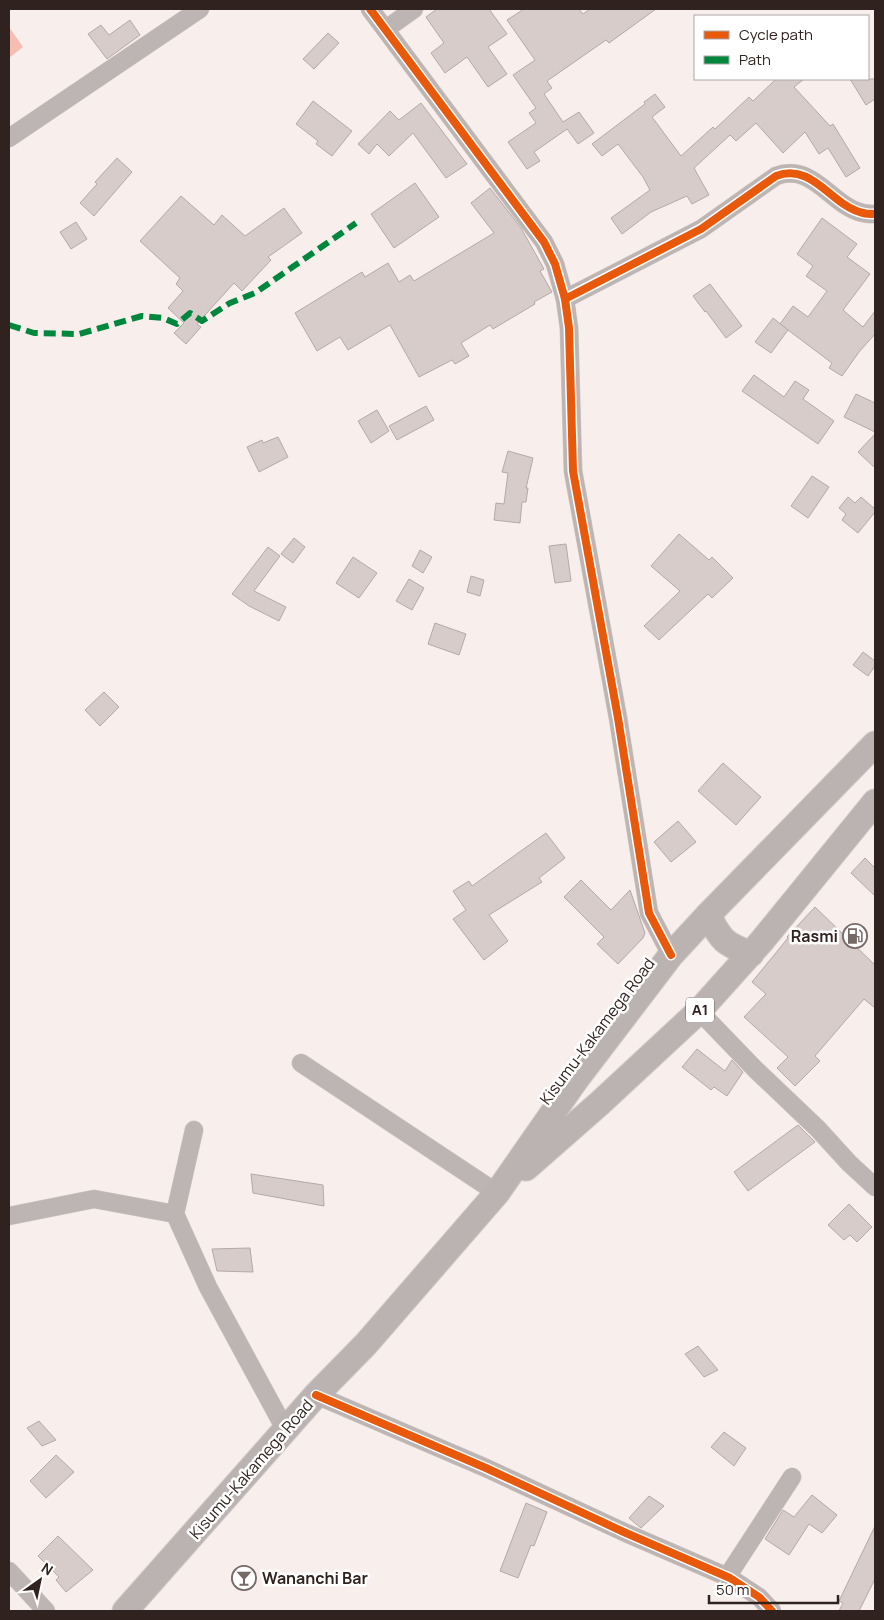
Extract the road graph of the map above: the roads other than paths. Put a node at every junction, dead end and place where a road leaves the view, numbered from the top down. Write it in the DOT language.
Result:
graph roads {
  1 [pos="200,9"];
  2 [pos="370,9"];
  3 [pos="414,9"];
  4 [pos="386,28"];
  5 [pos="9,138"];
  6 [pos="875,214"];
  7 [pos="565,299"];
  8 [pos="875,744"];
  9 [pos="875,802"];
  10 [pos="708,915"];
  11 [pos="751,954"];
  12 [pos="671,955"];
  13 [pos="699,1011"];
  14 [pos="301,1063"];
  15 [pos="194,1130"];
  16 [pos="875,1187"];
  17 [pos="498,1193"];
  18 [pos="175,1214"];
  19 [pos="9,1216"];
  20 [pos="316,1395"];
  21 [pos="285,1429"];
  22 [pos="792,1477"];
  23 [pos="9,1571"];
  24 [pos="727,1576"];
  25 [pos="46,1611"];
  26 [pos="125,1611"];
  27 [pos="772,1611"];
  1 -- 5 [label="street"];
  2 -- 4 [label="street"];
  3 -- 4 [label="street"];
  4 -- 7 [label="street"];
  6 -- 7 [label="street"];
  7 -- 12 [label="street"];
  8 -- 10 [label="highway, Kisumu-Kakamega Road / A1"];
  9 -- 11 [label="highway, Kisumu-Kakamega Road / A1"];
  10 -- 11 [label="highway"];
  10 -- 12 [label="highway, Kisumu-Kakamega Road / A1"];
  11 -- 13 [label="highway, Kisumu-Kakamega Road / A1"];
  12 -- 17 [label="highway, Kisumu-Kakamega Road / A1"];
  13 -- 16 [label="street"];
  13 -- 17 [label="highway, Kisumu-Kakamega Road / A1"];
  14 -- 17 [label="street"];
  15 -- 18 [label="street"];
  17 -- 20 [label="highway, Kisumu-Kakamega Road / A1"];
  18 -- 19 [label="street"];
  18 -- 21 [label="street"];
  20 -- 21 [label="highway, Kisumu-Kakamega Road / A1"];
  20 -- 24 [label="street"];
  21 -- 26 [label="highway, Kisumu-Kakamega Road / A1"];
  22 -- 24 [label="street"];
  23 -- 25 [label="street"];
  24 -- 27 [label="street"];
}
